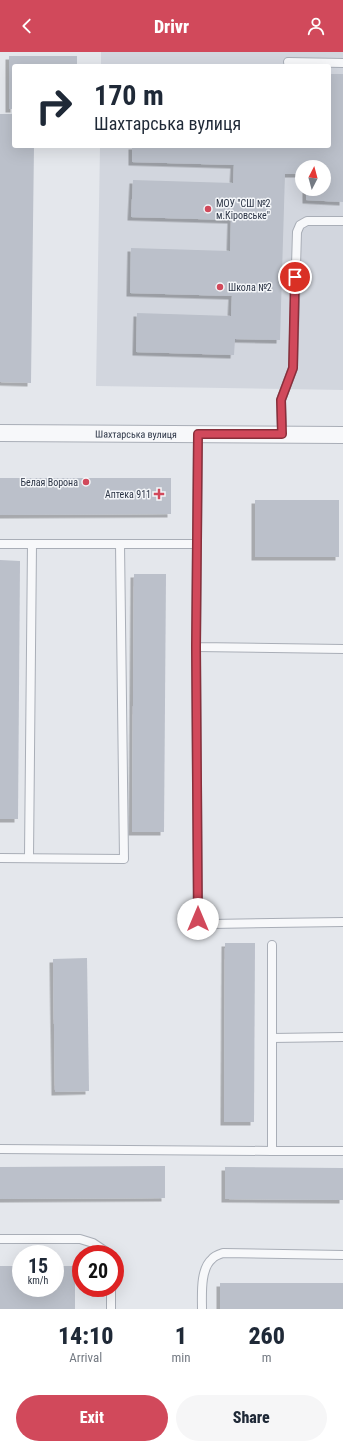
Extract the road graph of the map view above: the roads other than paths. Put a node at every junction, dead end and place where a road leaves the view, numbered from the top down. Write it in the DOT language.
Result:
graph roads {
  1 [pos="288,62"];
  2 [pos="343,63"];
  3 [pos="343,221"];
  4 [pos="0,433"];
  5 [pos="198,434"];
  6 [pos="282,434"];
  7 [pos="343,435"];
  8 [pos="0,544"];
  9 [pos="32,544"];
  10 [pos="120,544"];
  11 [pos="197,544"];
  12 [pos="196,647"];
  13 [pos="343,649"];
  14 [pos="29,857"];
  15 [pos="0,858"];
  16 [pos="198,919"];
  17 [pos="343,922"];
  18 [pos="211,924"];
  19 [pos="272,945"];
  20 [pos="272,1038"];
  21 [pos="343,1038"];
  22 [pos="0,1149"];
  23 [pos="272,1151"];
  24 [pos="343,1152"];
  25 [pos="0,1239"];
  26 [pos="95,1245"];
  27 [pos="343,1255"];
  28 [pos="111,1297"];
  29 [pos="111,1309"];
  30 [pos="202,1309"];
  1 -- 2 [label="lane"];
  3 -- 6 [label="lane"];
  4 -- 5 [label="street, Шахтарська вулиця"];
  5 -- 6 [label="street, Шахтарська вулиця"];
  5 -- 11 [label="lane"];
  6 -- 7 [label="street, Шахтарська вулиця"];
  8 -- 9 [label="lane"];
  9 -- 10 [label="lane"];
  9 -- 14 [label="lane"];
  10 -- 11 [label="lane"];
  10 -- 14 [label="lane"];
  11 -- 12 [label="lane"];
  12 -- 13 [label="lane"];
  12 -- 16 [label="lane"];
  14 -- 15 [label="lane"];
  17 -- 18 [label="lane"];
  19 -- 20 [label="lane"];
  20 -- 21 [label="lane"];
  20 -- 23 [label="lane"];
  22 -- 23 [label="lane"];
  23 -- 24 [label="lane"];
  25 -- 26 [label="lane"];
  27 -- 30 [label="lane"];
  28 -- 29 [label="lane"];
}
